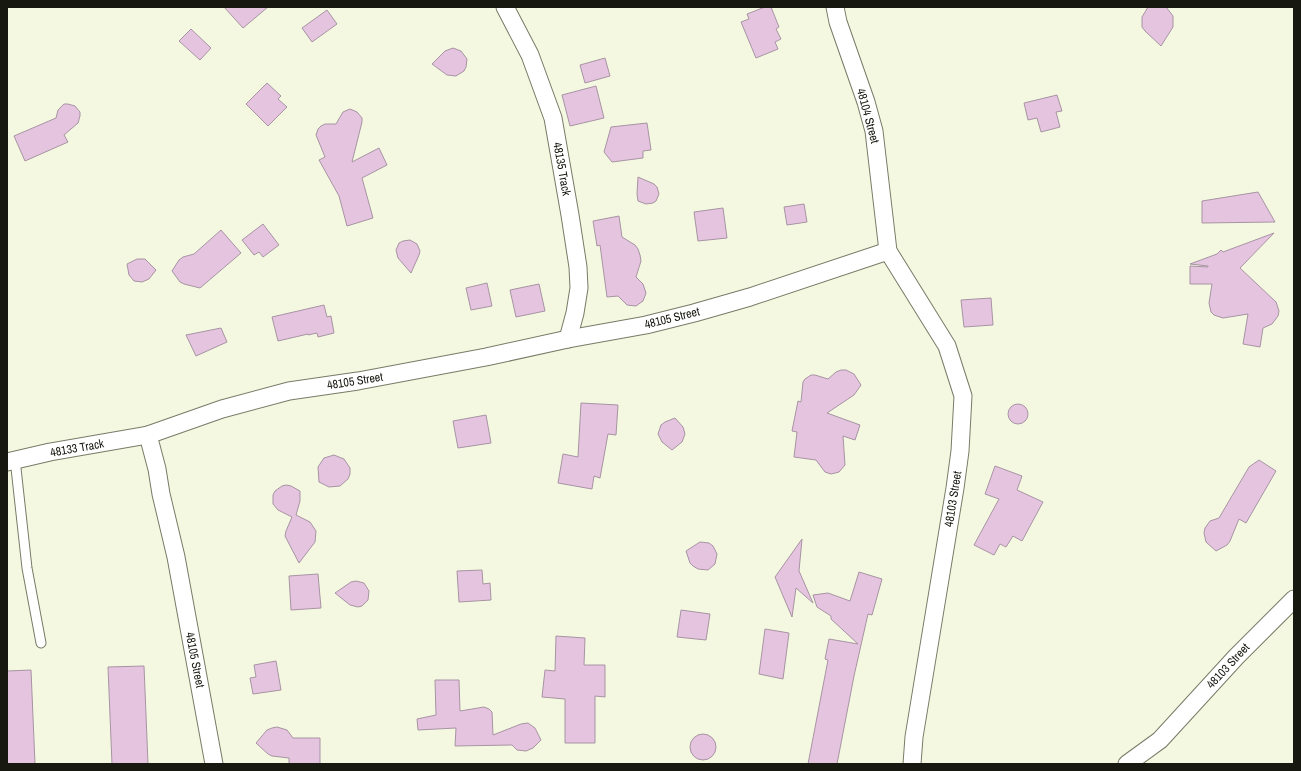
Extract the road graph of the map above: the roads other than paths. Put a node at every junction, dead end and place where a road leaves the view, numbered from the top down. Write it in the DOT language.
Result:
graph roads {
  1 [pos="505,7"];
  2 [pos="835,7"];
  3 [pos="888,252"];
  4 [pos="568,339"];
  5 [pos="148,435"];
  6 [pos="11,461"];
  7 [pos="1294,599"];
  8 [pos="41,643"];
  9 [pos="214,764"];
  10 [pos="912,764"];
  11 [pos="1127,764"];
  1 -- 4 [label="street, 48135 Track"];
  2 -- 3 [label="street, 48104 Street"];
  3 -- 4 [label="street, 48105 Street"];
  3 -- 10 [label="street, 48103 Street"];
  4 -- 5 [label="street, 48105 Street"];
  5 -- 6 [label="street, 48133 Track"];
  5 -- 9 [label="street, 48105 Street"];
  6 -- 8 [label="lane"];
  7 -- 11 [label="street, 48103 Street"];
}
